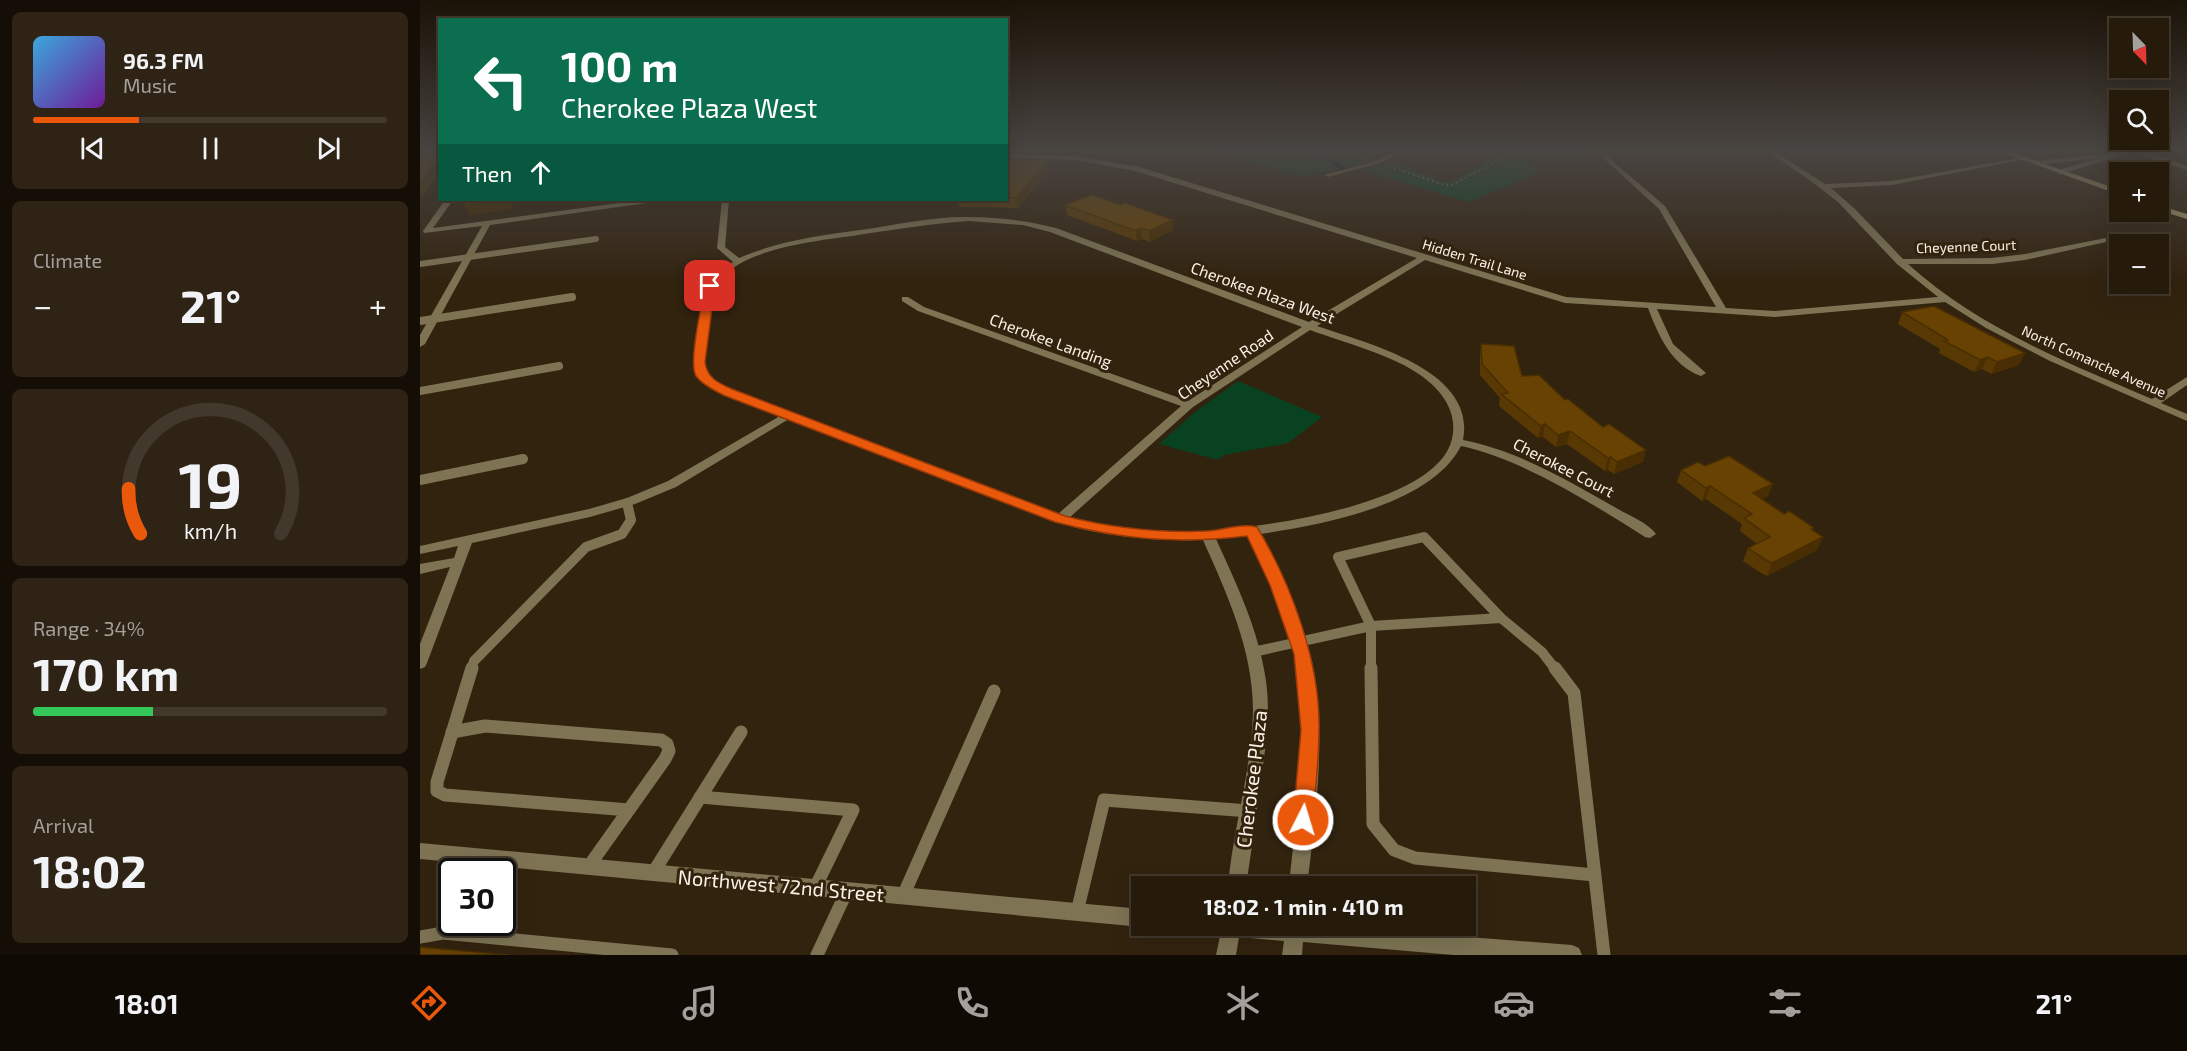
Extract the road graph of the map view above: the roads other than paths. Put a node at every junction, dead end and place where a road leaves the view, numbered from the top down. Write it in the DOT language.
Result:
graph roads {
  1 [pos="1215,194"];
  2 [pos="1646,194"];
  3 [pos="1832,194"];
  4 [pos="448,201"];
  5 [pos="646,201"];
  6 [pos="725,201"];
  7 [pos="2169,211"];
  8 [pos="2187,217"];
  9 [pos="488,222"];
  10 [pos="596,239"];
  11 [pos="2103,240"];
  12 [pos="469,257"];
  13 [pos="1423,258"];
  14 [pos="739,262"];
  15 [pos="1900,262"];
  16 [pos="420,264"];
  17 [pos="572,297"];
  18 [pos="905,299"];
  19 [pos="1947,299"];
  20 [pos="1652,307"];
  21 [pos="1723,311"];
  22 [pos="434,319"];
  23 [pos="420,321"];
  24 [pos="1311,325"];
  25 [pos="420,344"];
  26 [pos="559,366"];
  27 [pos="1701,374"];
  28 [pos="2187,380"];
  29 [pos="420,391"];
  30 [pos="2154,403"];
  31 [pos="1189,405"];
  32 [pos="789,415"];
  33 [pos="2187,418"];
  34 [pos="1458,442"];
  35 [pos="523,459"];
  36 [pos="420,480"];
  37 [pos="627,503"];
  38 [pos="1060,519"];
  39 [pos="1252,531"];
  40 [pos="1650,534"];
  41 [pos="1208,536"];
  42 [pos="467,540"];
  43 [pos="420,550"];
  44 [pos="459,561"];
  45 [pos="420,569"];
  46 [pos="1501,618"];
  47 [pos="1371,626"];
  48 [pos="1299,642"];
  49 [pos="1253,652"];
  50 [pos="420,663"];
  51 [pos="994,691"];
  52 [pos="452,732"];
  53 [pos="741,732"];
  54 [pos="700,797"];
  55 [pos="629,810"];
  56 [pos="1249,811"];
  57 [pos="420,851"];
  58 [pos="589,866"];
  59 [pos="653,873"];
  60 [pos="1595,875"];
  61 [pos="1239,876"];
  62 [pos="1299,876"];
  63 [pos="815,888"];
  64 [pos="847,891"];
  65 [pos="903,896"];
  66 [pos="1077,912"];
  67 [pos="1131,917"];
  68 [pos="1226,936"];
  69 [pos="1294,936"];
  70 [pos="1370,936"];
  71 [pos="420,937"];
  72 [pos="672,955"];
  73 [pos="817,955"];
  74 [pos="1226,955"];
  75 [pos="1292,955"];
  76 [pos="1572,955"];
  77 [pos="1604,955"];
  1 -- 13 [label="street, Hidden Trail Lane"];
  2 -- 21 [label="street"];
  3 -- 15 [label="street, North Comanche Avenue"];
  4 -- 9 [label="street"];
  5 -- 9 [label="street"];
  6 -- 14 [label="street"];
  7 -- 8 [label="main road"];
  9 -- 12 [label="street"];
  10 -- 12 [label="lane"];
  11 -- 15 [label="street, Cheyenne Court"];
  12 -- 16 [label="lane"];
  12 -- 22 [label="street"];
  13 -- 20 [label="street, Hidden Trail Lane"];
  13 -- 24 [label="street, Cheyenne Road"];
  14 -- 24 [label="street, Cherokee Plaza West"];
  14 -- 32 [label="street, Cherokee Plaza West"];
  15 -- 19 [label="street, North Comanche Avenue"];
  17 -- 22 [label="lane"];
  18 -- 31 [label="street, Cherokee Landing"];
  19 -- 21 [label="street, Hidden Trail Lane"];
  19 -- 30 [label="street, North Comanche Avenue"];
  20 -- 21 [label="street, Hidden Trail Lane"];
  20 -- 27 [label="street"];
  22 -- 23 [label="lane"];
  22 -- 25 [label="street"];
  24 -- 31 [label="street, Cheyenne Road"];
  24 -- 34 [label="street, Cherokee Plaza West"];
  26 -- 29 [label="lane"];
  28 -- 30 [label="street"];
  30 -- 33 [label="street, North Comanche Avenue"];
  31 -- 38 [label="street, Cheyenne Road"];
  32 -- 37 [label="street"];
  32 -- 38 [label="street"];
  34 -- 39 [label="street"];
  34 -- 40 [label="street, Cherokee Court"];
  35 -- 36 [label="lane"];
  37 -- 42 [label="street"];
  37 -- 52 [label="lane"];
  38 -- 41 [label="street"];
  39 -- 41 [label="street"];
  39 -- 48 [label="street"];
  41 -- 49 [label="street, Cherokee Plaza"];
  42 -- 43 [label="street"];
  42 -- 44 [label="street"];
  44 -- 45 [label="street"];
  44 -- 50 [label="street"];
  46 -- 47 [label="lane"];
  46 -- 47 [label="lane"];
  46 -- 60 [label="lane"];
  47 -- 48 [label="lane"];
  47 -- 60 [label="lane"];
  48 -- 49 [label="lane"];
  48 -- 62 [label="street"];
  49 -- 56 [label="street, Cherokee Plaza"];
  51 -- 65 [label="lane"];
  52 -- 55 [label="lane"];
  52 -- 55 [label="lane"];
  53 -- 54 [label="lane"];
  54 -- 59 [label="lane"];
  54 -- 63 [label="lane"];
  55 -- 58 [label="lane"];
  56 -- 61 [label="street, Cherokee Plaza"];
  56 -- 66 [label="lane"];
  57 -- 58 [label="street, Northwest 72nd Street"];
  58 -- 59 [label="street, Northwest 72nd Street"];
  59 -- 63 [label="street, Northwest 72nd Street"];
  60 -- 77 [label="lane"];
  63 -- 64 [label="street, Northwest 72nd Street"];
  64 -- 65 [label="street, Northwest 72nd Street"];
  64 -- 73 [label="lane"];
  65 -- 66 [label="street, Northwest 72nd Street"];
  66 -- 67 [label="street, Northwest 72nd Street"];
  68 -- 74 [label="street"];
  69 -- 75 [label="street"];
  70 -- 76 [label="street"];
  71 -- 72 [label="lane"];
}
